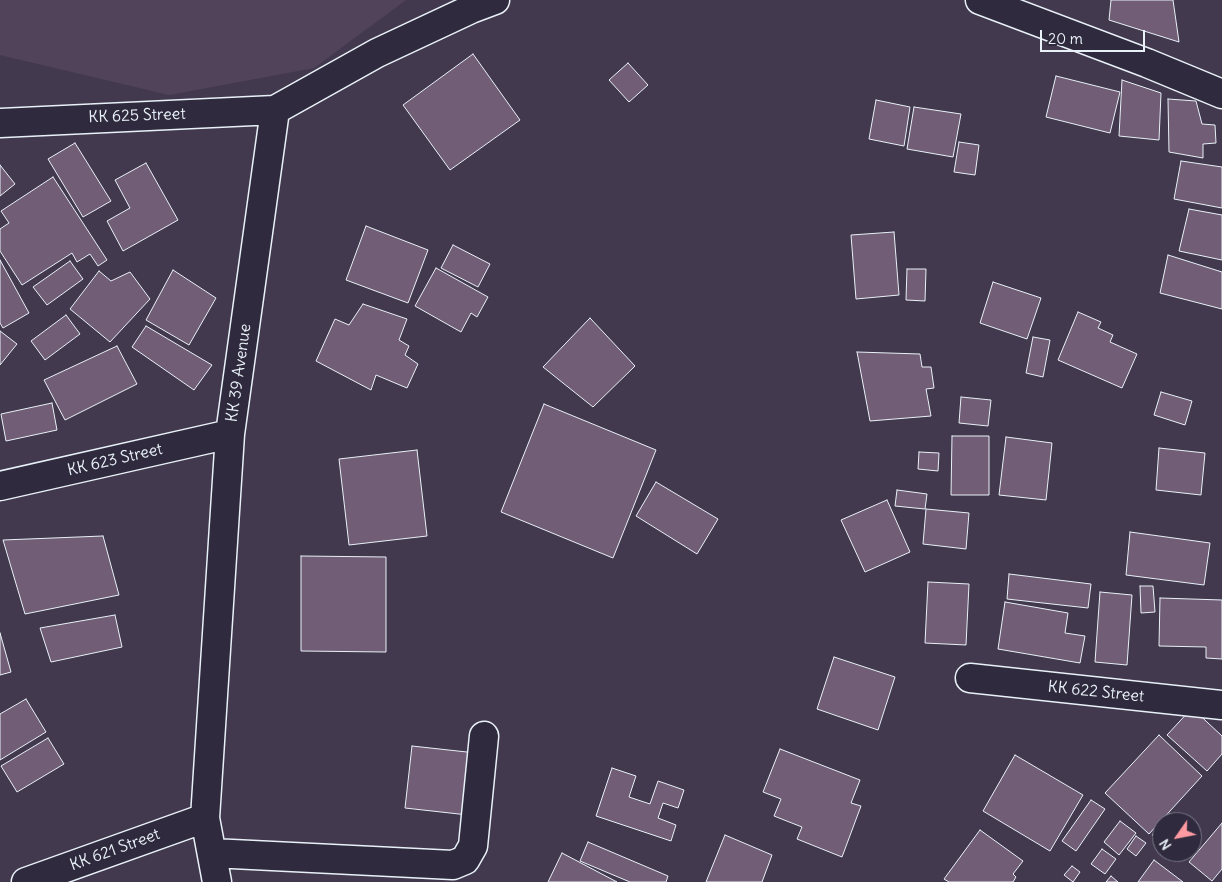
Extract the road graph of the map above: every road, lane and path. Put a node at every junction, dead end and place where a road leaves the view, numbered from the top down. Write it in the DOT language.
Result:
graph roads {
  1 [pos="495,0"];
  2 [pos="980,0"];
  3 [pos="1222,94"];
  4 [pos="275,110"];
  5 [pos="0,123"];
  6 [pos="230,434"];
  7 [pos="0,486"];
  8 [pos="970,678"];
  9 [pos="1222,705"];
  10 [pos="484,736"];
  11 [pos="205,818"];
  12 [pos="212,853"];
  13 [pos="26,882"];
  14 [pos="217,882"];
  1 -- 4 [label="street"];
  2 -- 3 [label="street"];
  4 -- 5 [label="street, KK 625 Street"];
  4 -- 6 [label="street, KK 39 Avenue"];
  6 -- 7 [label="street, KK 623 Street"];
  6 -- 11 [label="street, KK 39 Avenue"];
  8 -- 9 [label="street, KK 622 Street"];
  10 -- 12 [label="street"];
  11 -- 12 [label="street, KK 39 Avenue"];
  11 -- 13 [label="street, KK 621 Street"];
  12 -- 14 [label="street, KK 39 Avenue"];
}
